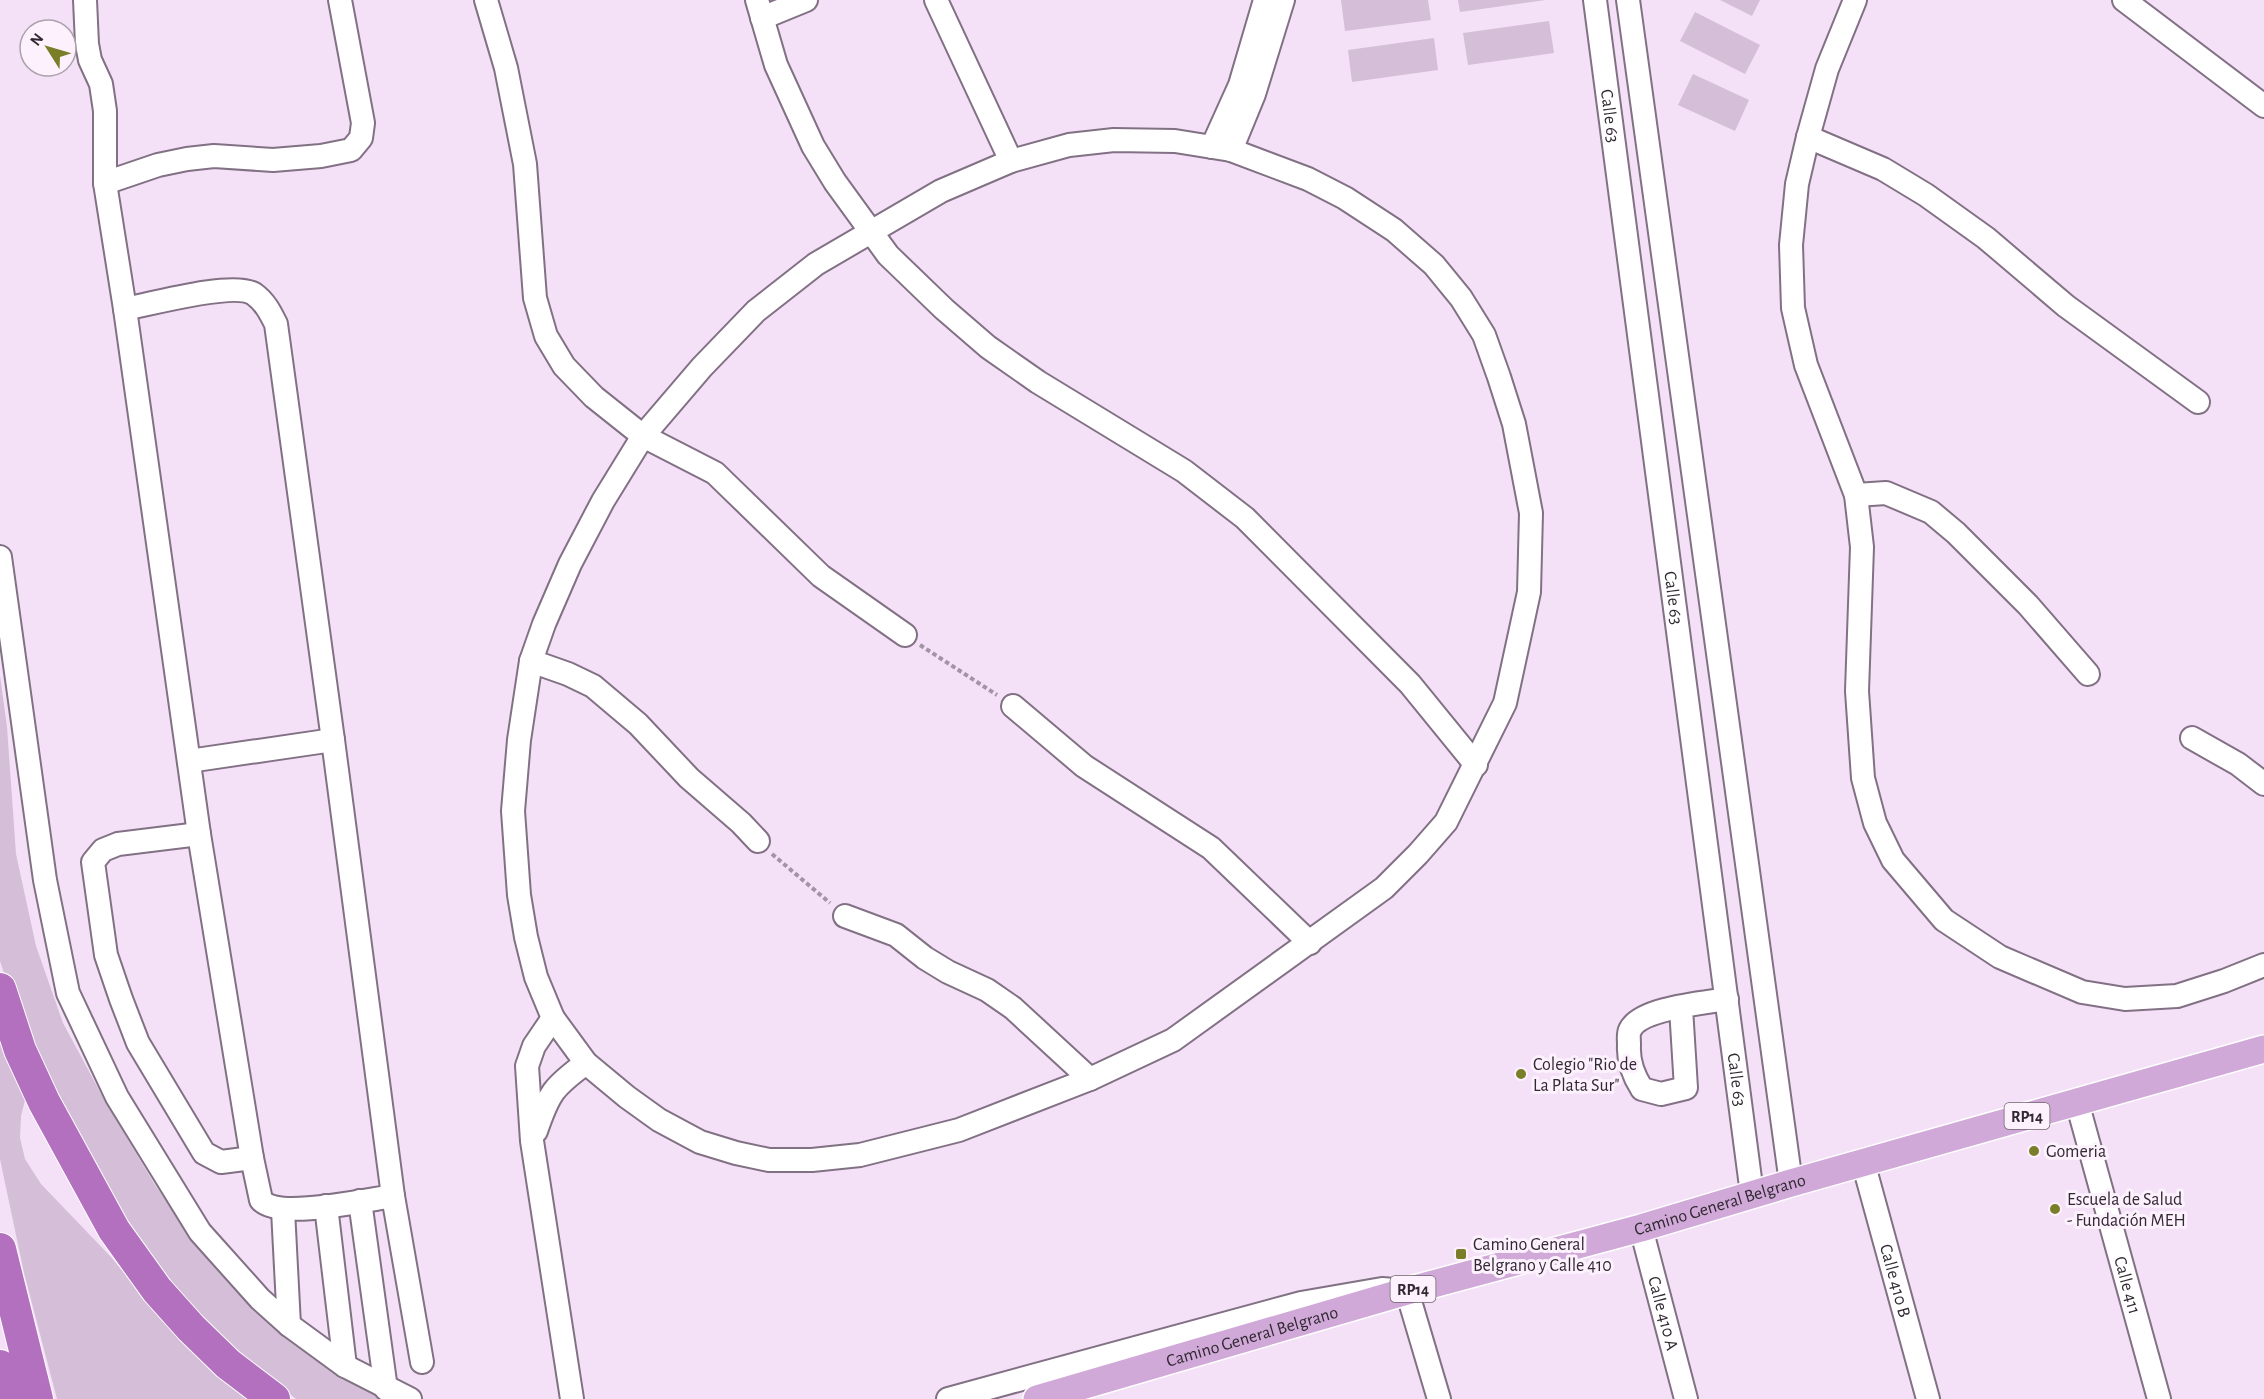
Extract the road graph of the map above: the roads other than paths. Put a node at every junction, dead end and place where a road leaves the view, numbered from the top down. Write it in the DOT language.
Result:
graph roads {
  1 [pos="85,0"];
  2 [pos="340,0"];
  3 [pos="486,0"];
  4 [pos="806,0"];
  5 [pos="936,0"];
  6 [pos="1265,0"];
  7 [pos="1283,0"];
  8 [pos="1595,0"];
  9 [pos="1628,0"];
  10 [pos="1855,0"];
  11 [pos="2124,0"];
  12 [pos="760,9"];
  13 [pos="2264,106"];
  14 [pos="1808,137"];
  15 [pos="1222,148"];
  16 [pos="1011,161"];
  17 [pos="105,183"];
  18 [pos="870,231"];
  19 [pos="125,309"];
  20 [pos="2198,402"];
  21 [pos="643,436"];
  22 [pos="1856,495"];
  23 [pos="0,557"];
  24 [pos="905,635"];
  25 [pos="531,661"];
  26 [pos="2088,674"];
  27 [pos="1013,706"];
  28 [pos="2192,738"];
  29 [pos="333,740"];
  30 [pos="189,761"];
  31 [pos="1476,765"];
  32 [pos="2264,784"];
  33 [pos="199,834"];
  34 [pos="758,841"];
  35 [pos="845,916"];
  36 [pos="1310,943"];
  37 [pos="2264,965"];
  38 [pos="0,989"];
  39 [pos="1727,999"];
  40 [pos="1681,1008"];
  41 [pos="553,1018"];
  42 [pos="2264,1048"];
  43 [pos="586,1063"];
  44 [pos="1090,1079"];
  45 [pos="2077,1102"];
  46 [pos="532,1141"];
  47 [pos="252,1158"];
  48 [pos="1863,1162"];
  49 [pos="1791,1183"];
  50 [pos="1752,1194"];
  51 [pos="393,1196"];
  52 [pos="360,1201"];
  53 [pos="326,1206"];
  54 [pos="283,1210"];
  55 [pos="1641,1228"];
  56 [pos="0,1249"];
  57 [pos="1407,1291"];
  58 [pos="289,1325"];
  59 [pos="422,1362"];
  60 [pos="0,1366"];
  61 [pos="345,1366"];
  62 [pos="386,1389"];
  63 [pos="8,1399"];
  64 [pos="37,1399"];
  65 [pos="274,1399"];
  66 [pos="410,1399"];
  67 [pos="572,1399"];
  68 [pos="948,1399"];
  69 [pos="1037,1399"];
  70 [pos="1439,1399"];
  71 [pos="1686,1399"];
  72 [pos="1928,1399"];
  73 [pos="2159,1399"];
  1 -- 17 [label="street"];
  2 -- 17 [label="street"];
  3 -- 21 [label="street"];
  4 -- 12 [label="street"];
  5 -- 16 [label="street"];
  6 -- 15 [label="street"];
  7 -- 15 [label="street"];
  8 -- 39 [label="street, Calle 63"];
  9 -- 49 [label="street, Calle 63"];
  10 -- 14 [label="street"];
  11 -- 13 [label="street"];
  12 -- 18 [label="street"];
  14 -- 20 [label="street"];
  14 -- 22 [label="street"];
  15 -- 16 [label="street"];
  15 -- 31 [label="street"];
  16 -- 18 [label="street"];
  17 -- 19 [label="street"];
  18 -- 21 [label="street"];
  18 -- 31 [label="street"];
  19 -- 29 [label="street"];
  19 -- 30 [label="street"];
  21 -- 24 [label="street"];
  21 -- 25 [label="street"];
  22 -- 26 [label="street"];
  22 -- 37 [label="street"];
  23 -- 58 [label="street"];
  25 -- 34 [label="street"];
  25 -- 41 [label="street"];
  27 -- 36 [label="street"];
  28 -- 32 [label="street"];
  29 -- 30 [label="street"];
  29 -- 51 [label="street"];
  30 -- 33 [label="street"];
  31 -- 36 [label="street"];
  33 -- 47 [label="street"];
  33 -- 47 [label="street"];
  35 -- 44 [label="street"];
  36 -- 44 [label="street"];
  38 -- 65 [label="highway"];
  39 -- 40 [label="street"];
  39 -- 50 [label="street, Calle 63"];
  41 -- 43 [label="street"];
  41 -- 46 [label="street"];
  42 -- 45 [label="main road, Camino General Belgrano / RP14"];
  43 -- 44 [label="street"];
  43 -- 46 [label="street"];
  45 -- 48 [label="main road, Camino General Belgrano / RP14"];
  45 -- 73 [label="street, Calle 411"];
  46 -- 67 [label="street"];
  47 -- 54 [label="street"];
  48 -- 49 [label="main road, Camino General Belgrano / RP14"];
  48 -- 72 [label="street, Calle 410 B"];
  49 -- 50 [label="main road, Camino General Belgrano / RP14"];
  50 -- 55 [label="main road, Camino General Belgrano / RP14"];
  51 -- 52 [label="street"];
  51 -- 59 [label="street"];
  52 -- 53 [label="street"];
  52 -- 62 [label="street"];
  53 -- 54 [label="street"];
  53 -- 61 [label="street"];
  54 -- 58 [label="street"];
  55 -- 57 [label="main road, Camino General Belgrano / RP14"];
  55 -- 71 [label="street, Calle 410 A"];
  56 -- 64 [label="highway"];
  57 -- 68 [label="street"];
  57 -- 69 [label="main road, Camino General Belgrano / RP14"];
  57 -- 70 [label="street"];
  58 -- 61 [label="street"];
  60 -- 63 [label="highway"];
  61 -- 62 [label="street"];
  62 -- 66 [label="street"];
}
